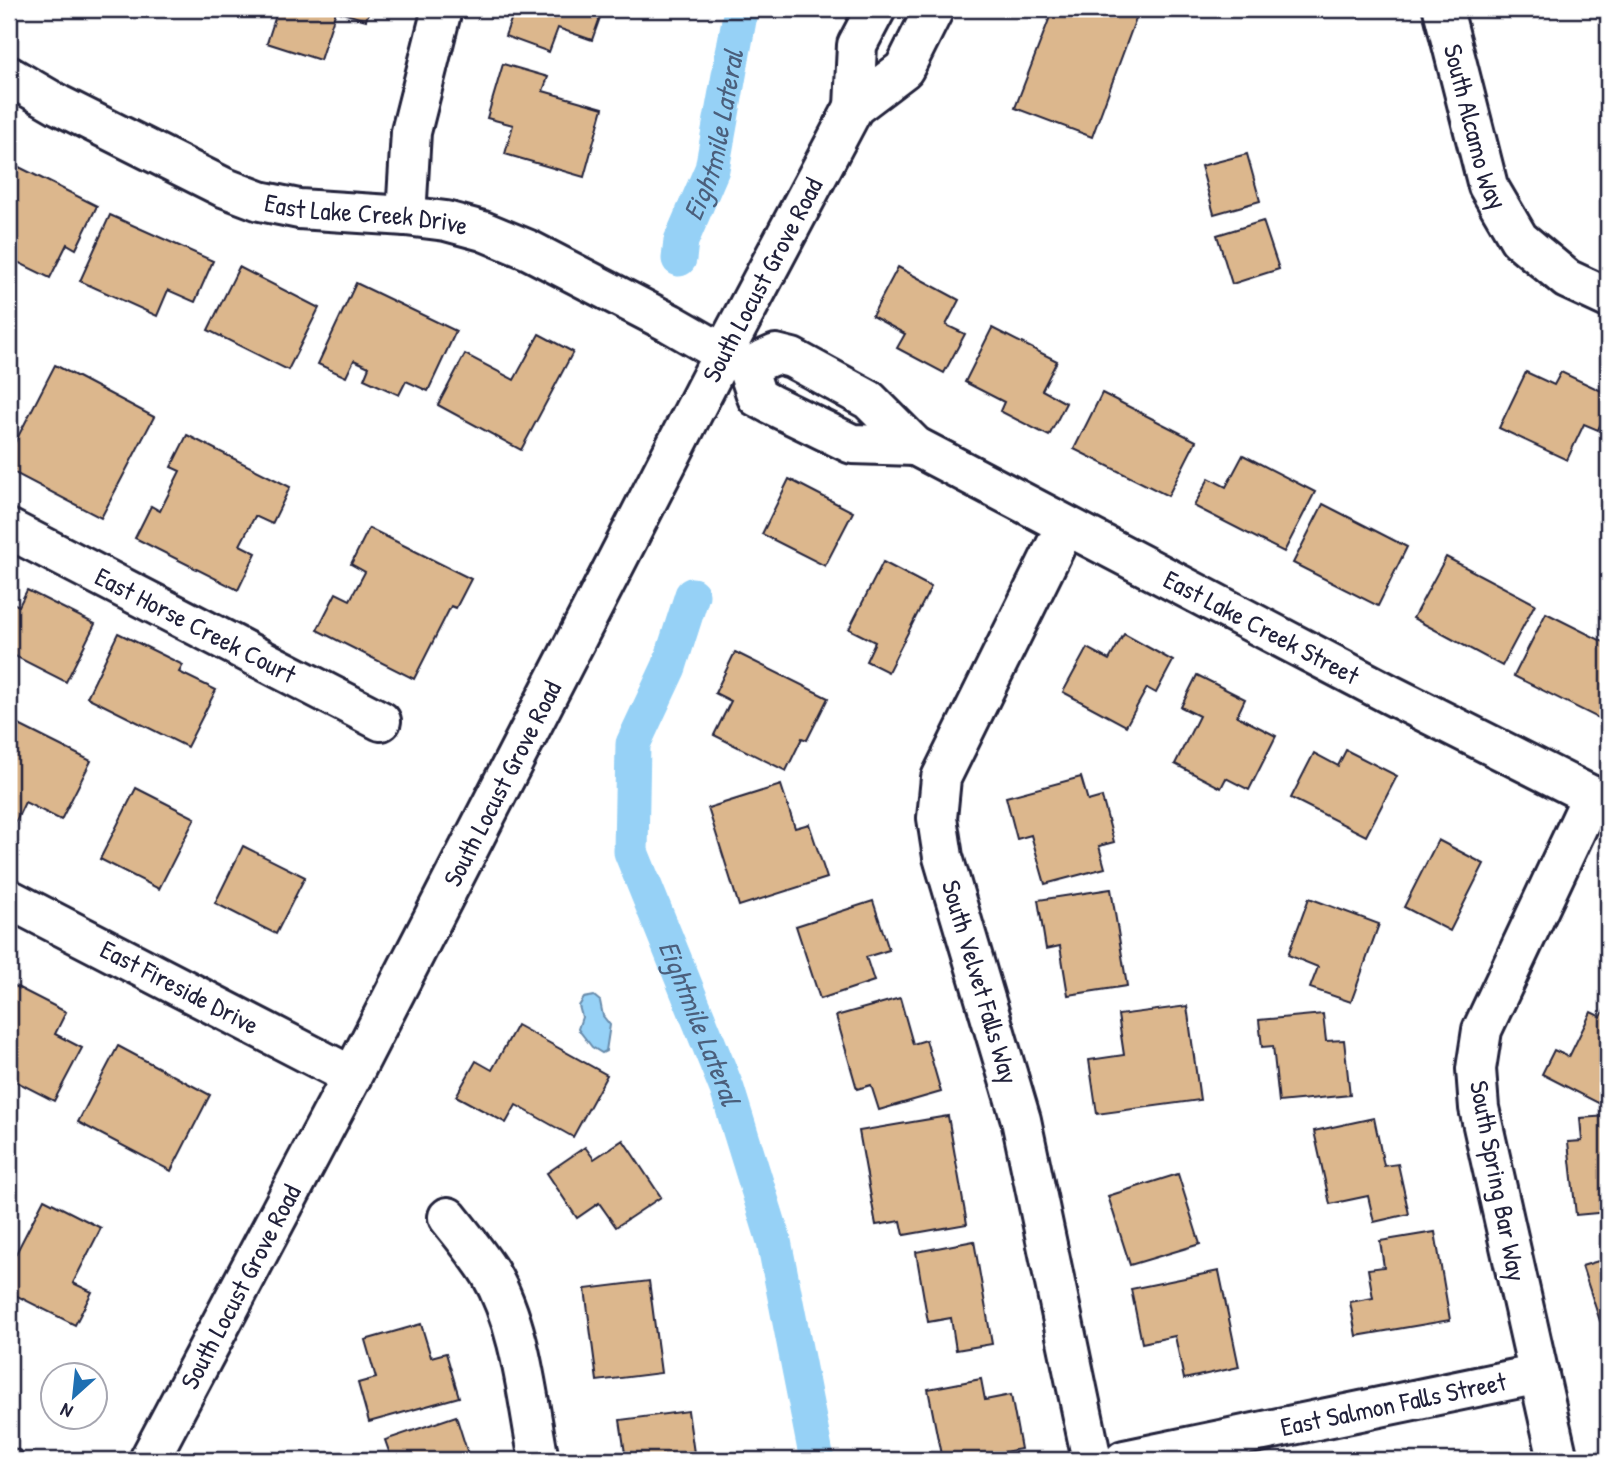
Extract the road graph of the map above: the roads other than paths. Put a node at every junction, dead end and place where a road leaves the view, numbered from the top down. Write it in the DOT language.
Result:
graph roads {
  1 [pos="442,9"];
  2 [pos="876,9"];
  3 [pos="934,9"];
  4 [pos="1443,9"];
  5 [pos="9,76"];
  6 [pos="854,107"];
  7 [pos="406,216"];
  8 [pos="1608,298"];
  9 [pos="735,360"];
  10 [pos="915,446"];
  11 [pos="1065,527"];
  12 [pos="9,529"];
  13 [pos="381,721"];
  14 [pos="1600,800"];
  15 [pos="9,899"];
  16 [pos="352,1076"];
  17 [pos="448,1217"];
  18 [pos="1539,1374"];
  19 [pos="9,1458"];
  20 [pos="14,1460"];
  21 [pos="149,1460"];
  22 [pos="539,1460"];
  23 [pos="1093,1460"];
  24 [pos="1124,1460"];
  25 [pos="1558,1460"];
  1 -- 7 [label="street"];
  2 -- 6 [label="street, South Locust Grove Road"];
  3 -- 6 [label="street, South Locust Grove Road"];
  4 -- 8 [label="street, South Alcamo Way"];
  5 -- 7 [label="street, East Lake Creek Drive"];
  6 -- 9 [label="street, South Locust Grove Road"];
  7 -- 9 [label="street, East Lake Creek Drive"];
  9 -- 10 [label="street, East Lake Creek Street"];
  9 -- 10 [label="street, East Lake Creek Street"];
  9 -- 16 [label="street, South Locust Grove Road"];
  10 -- 11 [label="street, East Lake Creek Street"];
  11 -- 14 [label="street, East Lake Creek Street"];
  11 -- 23 [label="street, South Velvet Falls Way"];
  12 -- 13 [label="street, East Horse Creek Court"];
  14 -- 18 [label="street, South Spring Bar Way"];
  15 -- 16 [label="street, East Fireside Drive"];
  16 -- 21 [label="street, South Locust Grove Road"];
  17 -- 22 [label="street"];
  18 -- 24 [label="street, East Salmon Falls Street"];
  18 -- 25 [label="street, South Spring Bar Way"];
  19 -- 20 [label="lane"];
}
